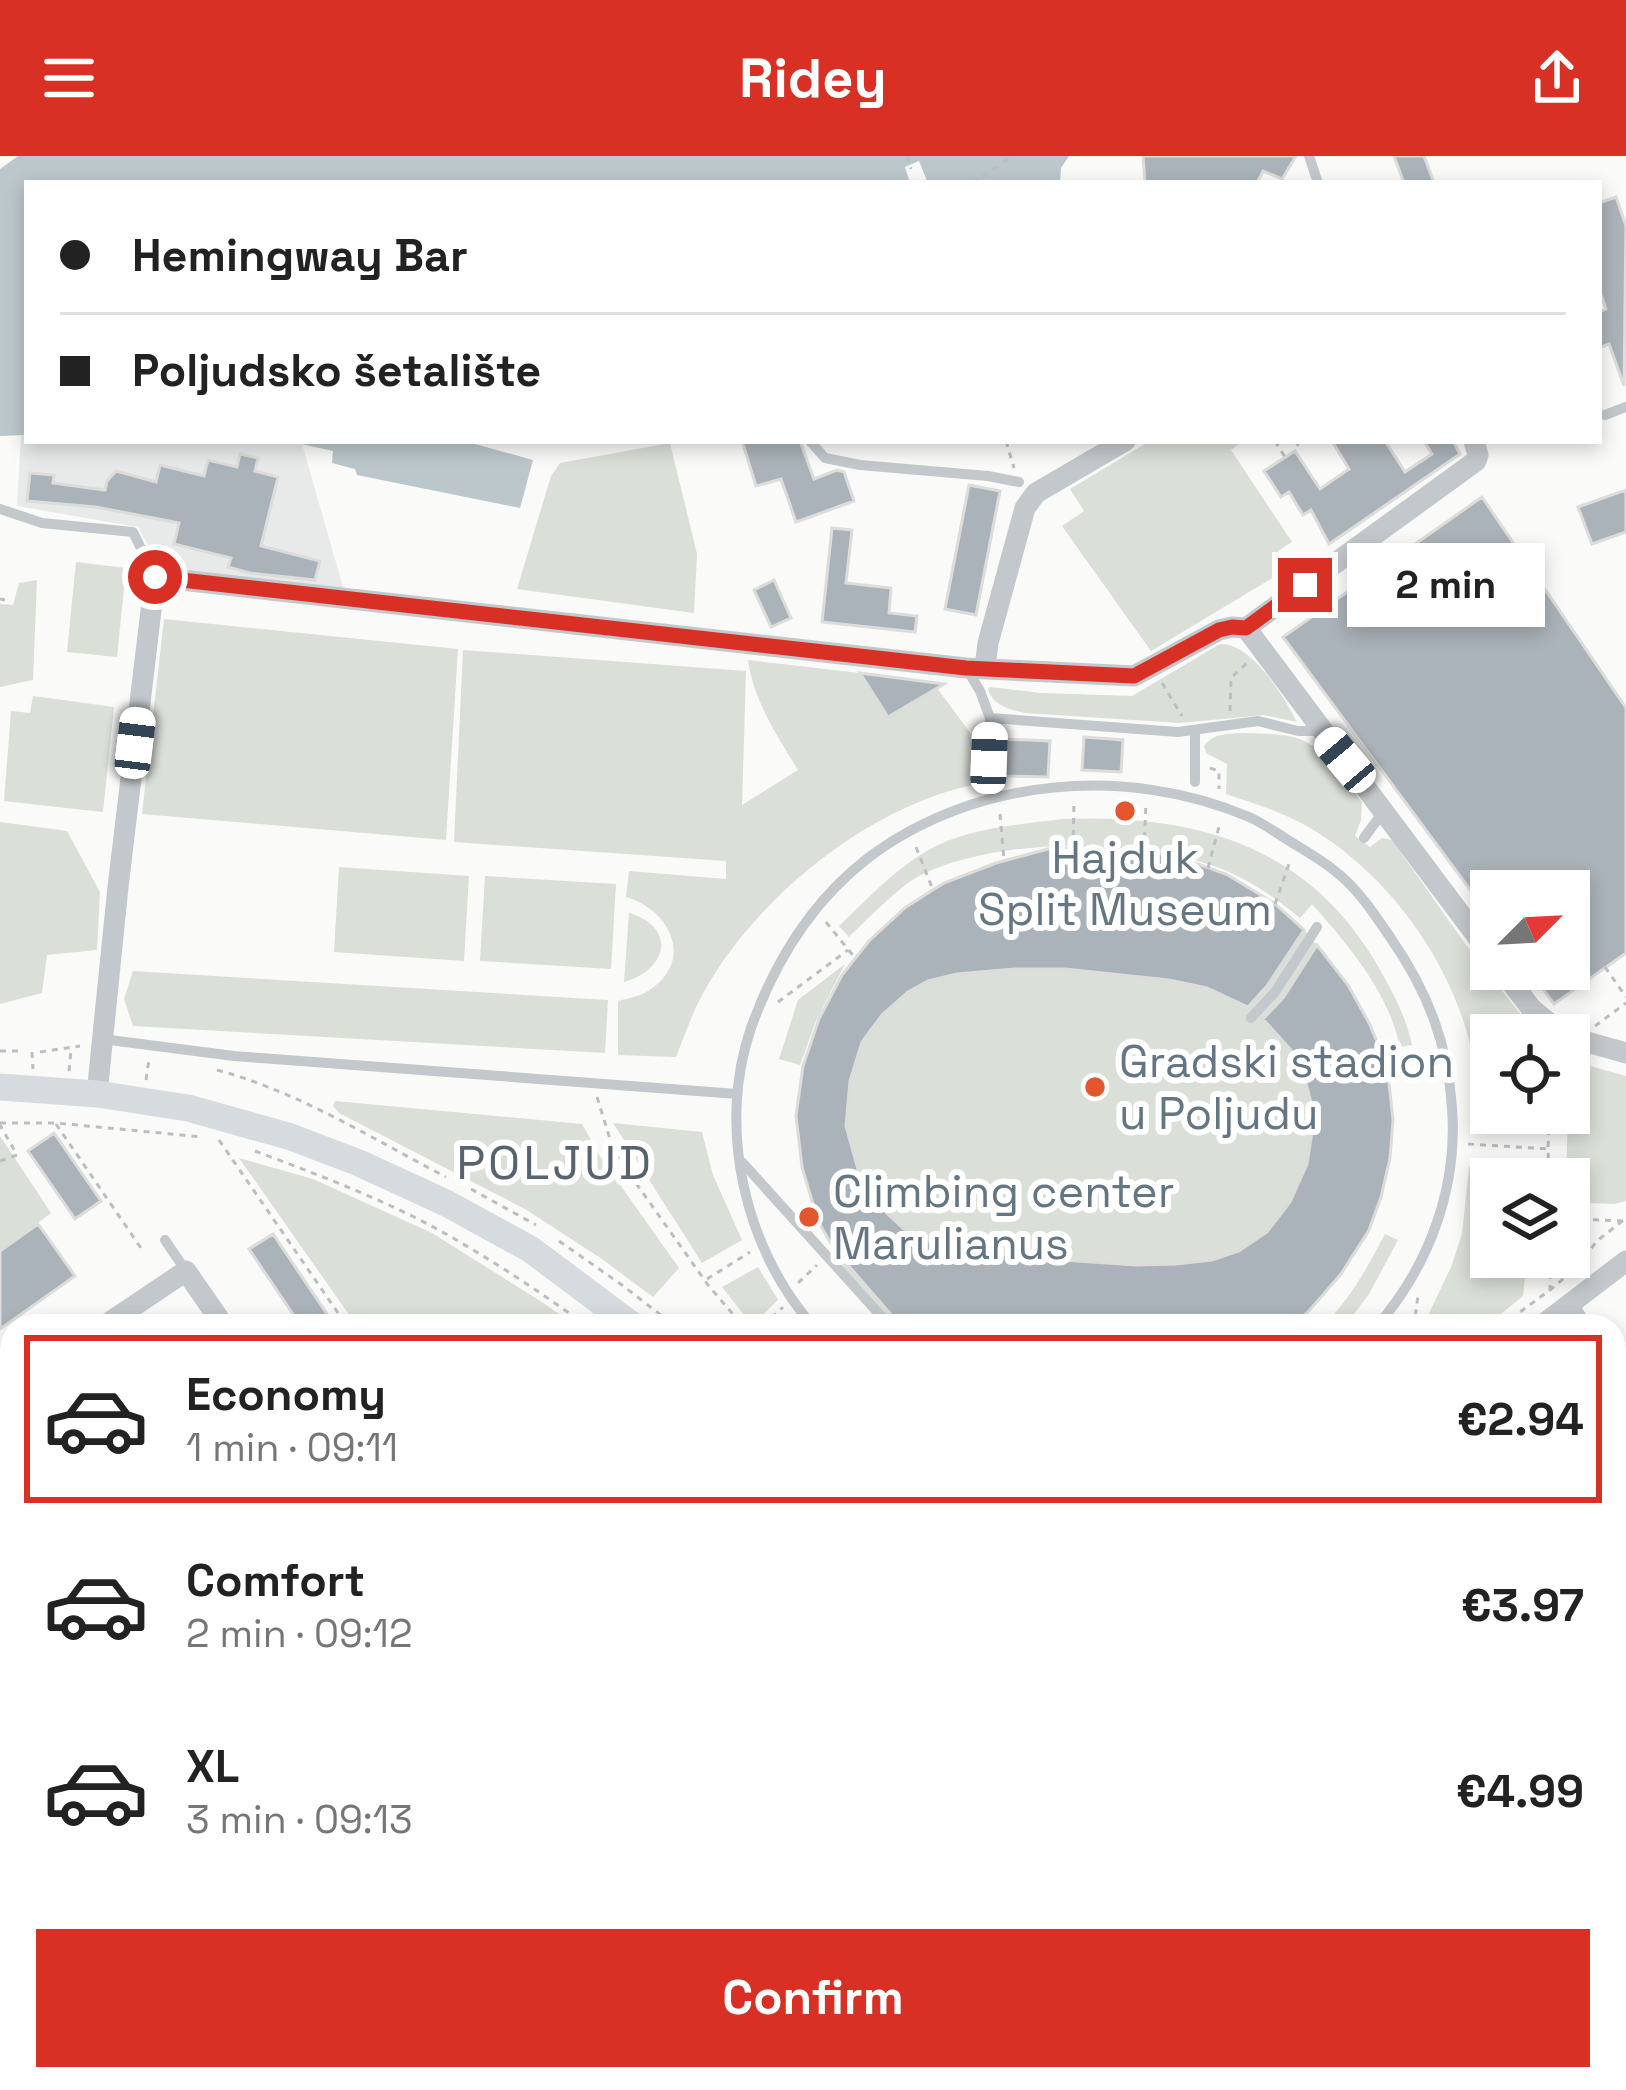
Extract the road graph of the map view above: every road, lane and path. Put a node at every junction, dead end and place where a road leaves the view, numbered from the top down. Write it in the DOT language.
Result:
graph roads {
  1 [pos="907,156"];
  2 [pos="1013,156"];
  3 [pos="911,169"];
  4 [pos="977,180"];
  5 [pos="1626,407"];
  6 [pos="1605,415"];
  7 [pos="813,444"];
  8 [pos="1007,444"];
  9 [pos="1120,444"];
  10 [pos="1277,444"];
  11 [pos="1297,444"];
  12 [pos="1475,444"];
  13 [pos="1300,448"];
  14 [pos="1285,458"];
  15 [pos="1018,478"];
  16 [pos="1025,508"];
  17 [pos="0,509"];
  18 [pos="155,577"];
  19 [pos="1246,628"];
  20 [pos="1264,649"];
  21 [pos="976,668"];
  22 [pos="1166,687"];
  23 [pos="990,718"];
  24 [pos="1230,725"];
  25 [pos="1191,731"];
  26 [pos="1320,731"];
  27 [pos="991,780"];
  28 [pos="1195,782"];
  29 [pos="1383,812"];
  30 [pos="1074,819"];
  31 [pos="1145,820"];
  32 [pos="1001,827"];
  33 [pos="1217,836"];
  34 [pos="1364,838"];
  35 [pos="1073,848"];
  36 [pos="1144,850"];
  37 [pos="919,855"];
  38 [pos="1004,860"];
  39 [pos="1288,866"];
  40 [pos="1208,868"];
  41 [pos="933,890"];
  42 [pos="1276,904"];
  43 [pos="1317,927"];
  44 [pos="1470,928"];
  45 [pos="834,932"];
  46 [pos="848,950"];
  47 [pos="855,958"];
  48 [pos="1605,968"];
  49 [pos="1517,990"];
  50 [pos="1626,1000"];
  51 [pos="1613,1012"];
  52 [pos="1538,1014"];
  53 [pos="754,1018"];
  54 [pos="1251,1018"];
  55 [pos="102,1039"];
  56 [pos="1590,1043"];
  57 [pos="0,1051"];
  58 [pos="23,1051"];
  59 [pos="1626,1053"];
  60 [pos="593,1083"];
  61 [pos="0,1087"];
  62 [pos="97,1094"];
  63 [pos="737,1094"];
  64 [pos="56,1123"];
  65 [pos="0,1124"];
  66 [pos="1549,1134"];
  67 [pos="208,1137"];
  68 [pos="218,1139"];
  69 [pos="1454,1143"];
  70 [pos="249,1149"];
  71 [pos="1548,1149"];
  72 [pos="1548,1158"];
  73 [pos="740,1160"];
  74 [pos="0,1161"];
  75 [pos="1590,1219"];
  76 [pos="1625,1220"];
  77 [pos="165,1240"];
  78 [pos="762,1245"];
  79 [pos="143,1251"];
  80 [pos="1626,1262"];
  81 [pos="812,1270"];
  82 [pos="186,1271"];
  83 [pos="1550,1278"];
  84 [pos="705,1280"];
  85 [pos="1550,1290"];
  86 [pos="790,1295"];
  87 [pos="1573,1302"];
  88 [pos="122,1314"];
  89 [pos="216,1314"];
  90 [pos="339,1314"];
  91 [pos="571,1314"];
  92 [pos="617,1314"];
  93 [pos="733,1314"];
  94 [pos="773,1314"];
  95 [pos="804,1314"];
  96 [pos="879,1314"];
  97 [pos="1387,1314"];
  98 [pos="1517,1314"];
  99 [pos="1547,1314"];
  100 [pos="1558,1314"];
  101 [pos="1580,1314"];
  1 -- 3 [label="path"];
  2 -- 4 [label="path"];
  5 -- 6 [label="lane"];
  7 -- 15 [label="lane"];
  8 -- 15 [label="path"];
  9 -- 16 [label="street"];
  10 -- 14 [label="path"];
  11 -- 13 [label="path"];
  12 -- 19 [label="street"];
  15 -- 16 [label="lane"];
  16 -- 21 [label="street"];
  17 -- 18 [label="lane"];
  18 -- 21 [label="street"];
  18 -- 55 [label="street"];
  19 -- 20 [label="street"];
  19 -- 21 [label="street"];
  20 -- 24 [label="path"];
  20 -- 26 [label="street"];
  21 -- 23 [label="lane"];
  22 -- 25 [label="path"];
  23 -- 25 [label="lane"];
  23 -- 27 [label="lane"];
  24 -- 25 [label="lane"];
  24 -- 26 [label="lane"];
  25 -- 28 [label="lane"];
  26 -- 29 [label="street"];
  29 -- 34 [label="lane"];
  29 -- 44 [label="street"];
  30 -- 35 [label="path"];
  31 -- 36 [label="path"];
  32 -- 38 [label="path"];
  33 -- 40 [label="path"];
  37 -- 41 [label="path"];
  39 -- 42 [label="path"];
  43 -- 54 [label="lane"];
  45 -- 46 [label="path"];
  46 -- 47 [label="path"];
  46 -- 53 [label="path"];
  48 -- 50 [label="path"];
  49 -- 52 [label="street"];
  50 -- 51 [label="path"];
  53 -- 63 [label="lane"];
  53 -- 69 [label="lane"];
  55 -- 60 [label="lane"];
  55 -- 62 [label="street"];
  56 -- 59 [label="street"];
  57 -- 58 [label="path"];
  60 -- 63 [label="lane"];
  60 -- 84 [label="path"];
  61 -- 62 [label="main road"];
  62 -- 92 [label="main road"];
  63 -- 73 [label="lane"];
  64 -- 65 [label="path"];
  64 -- 67 [label="path"];
  64 -- 79 [label="path"];
  65 -- 74 [label="path"];
  66 -- 71 [label="path"];
  68 -- 90 [label="path"];
  69 -- 71 [label="path"];
  69 -- 97 [label="lane"];
  70 -- 91 [label="path"];
  71 -- 72 [label="path"];
  73 -- 78 [label="lane"];
  73 -- 96 [label="lane"];
  75 -- 76 [label="path"];
  76 -- 85 [label="path"];
  77 -- 82 [label="lane"];
  78 -- 84 [label="path"];
  78 -- 86 [label="lane"];
  80 -- 87 [label="street"];
  81 -- 86 [label="path"];
  82 -- 88 [label="street"];
  82 -- 89 [label="street"];
  83 -- 85 [label="path"];
  84 -- 93 [label="path"];
  85 -- 98 [label="path"];
  85 -- 99 [label="path"];
  86 -- 94 [label="path"];
  86 -- 95 [label="lane"];
  87 -- 100 [label="street"];
  87 -- 101 [label="lane"];
}
